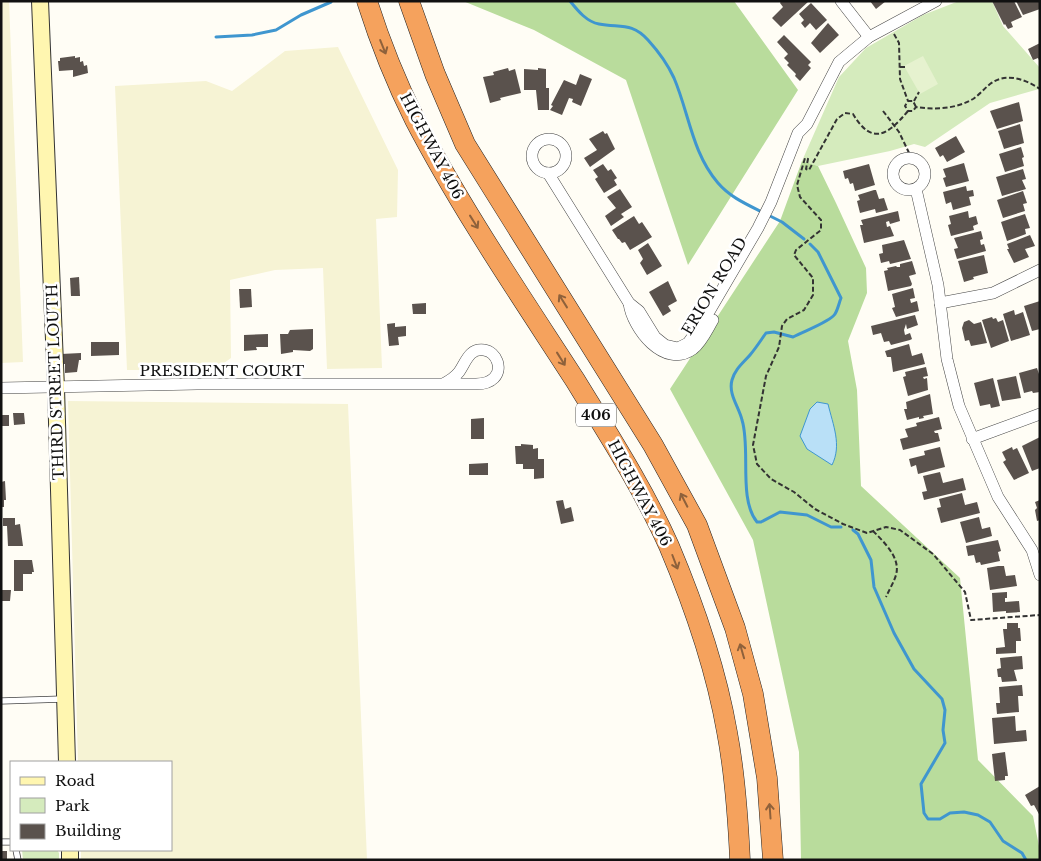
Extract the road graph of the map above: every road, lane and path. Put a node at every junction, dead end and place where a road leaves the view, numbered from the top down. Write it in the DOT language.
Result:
graph roads {
  1 [pos="40,1"];
  2 [pos="367,1"];
  3 [pos="409,1"];
  4 [pos="841,1"];
  5 [pos="936,1"];
  6 [pos="890,26"];
  7 [pos="869,38"];
  8 [pos="900,67"];
  9 [pos="907,67"];
  10 [pos="1040,89"];
  11 [pos="919,92"];
  12 [pos="908,101"];
  13 [pos="913,101"];
  14 [pos="916,108"];
  15 [pos="883,111"];
  16 [pos="908,111"];
  17 [pos="895,126"];
  18 [pos="911,157"];
  19 [pos="548,173"];
  20 [pos="916,189"];
  21 [pos="1040,270"];
  22 [pos="940,303"];
  23 [pos="443,384"];
  24 [pos="1,388"];
  25 [pos="56,388"];
  26 [pos="1040,414"];
  27 [pos="972,439"];
  28 [pos="874,531"];
  29 [pos="1036,550"];
  30 [pos="1040,575"];
  31 [pos="886,597"];
  32 [pos="1040,615"];
  33 [pos="65,699"];
  34 [pos="1,701"];
  35 [pos="67,761"];
  36 [pos="740,860"];
  37 [pos="773,860"];
  1 -- 25 [label="street, THIRD STREET LOUTH"];
  2 -- 36 [label="highway, HIGHWAY 406 / 406, one-way"];
  37 -- 3 [label="highway, HIGHWAY 406 / 406, one-way"];
  4 -- 7 [label="street"];
  5 -- 6 [label="street, ERION ROAD"];
  6 -- 7 [label="street, ERION ROAD"];
  6 -- 8 [label="path"];
  7 -- 19 [label="street, ERION ROAD"];
  8 -- 9 [label="path"];
  8 -- 12 [label="path"];
  10 -- 14 [label="path"];
  11 -- 13 [label="path"];
  12 -- 13 [label="path"];
  12 -- 16 [label="path"];
  13 -- 14 [label="path"];
  14 -- 16 [label="path"];
  15 -- 17 [label="path"];
  16 -- 17 [label="path"];
  17 -- 18 [label="path"];
  17 -- 28 [label="path"];
  18 -- 20 [label="street"];
  18 -- 20 [label="street"];
  20 -- 22 [label="street"];
  21 -- 22 [label="street"];
  22 -- 27 [label="street"];
  23 -- 23 [label="street, PRESIDENT COURT"];
  23 -- 25 [label="street, PRESIDENT COURT"];
  24 -- 25 [label="street, PRESIDENT COURT"];
  25 -- 33 [label="street, THIRD STREET LOUTH"];
  26 -- 27 [label="street"];
  27 -- 29 [label="street"];
  28 -- 31 [label="path"];
  28 -- 32 [label="path"];
  29 -- 30 [label="street"];
  33 -- 34 [label="lane"];
  33 -- 35 [label="street, THIRD STREET LOUTH"];
}
